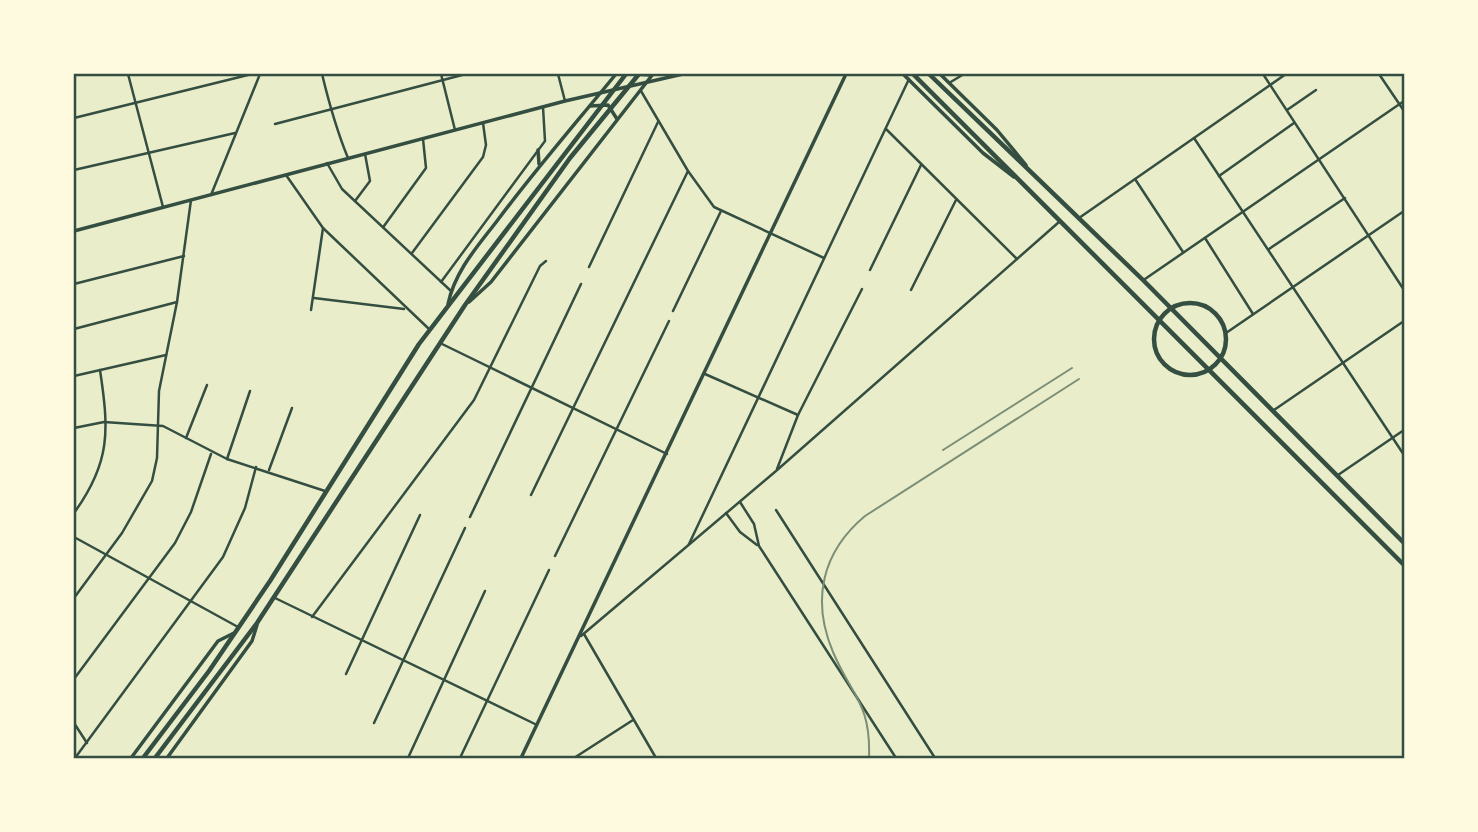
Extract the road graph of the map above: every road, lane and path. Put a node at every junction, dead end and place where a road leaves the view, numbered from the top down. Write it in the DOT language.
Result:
graph roads {
  1 [pos="128,74"];
  2 [pos="252,74"];
  3 [pos="260,74"];
  4 [pos="322,74"];
  5 [pos="441,74"];
  6 [pos="466,74"];
  7 [pos="558,74"];
  8 [pos="615,74"];
  9 [pos="626,74"];
  10 [pos="633,74"];
  11 [pos="639,74"];
  12 [pos="653,74"];
  13 [pos="683,74"];
  14 [pos="846,74"];
  15 [pos="903,74"];
  16 [pos="913,74"];
  17 [pos="929,74"];
  18 [pos="940,74"];
  19 [pos="964,74"];
  20 [pos="1263,74"];
  21 [pos="1286,74"];
  22 [pos="1378,74"];
  23 [pos="909,79"];
  24 [pos="442,80"];
  25 [pos="646,82"];
  26 [pos="949,83"];
  27 [pos="1270,85"];
  28 [pos="639,89"];
  29 [pos="1316,90"];
  30 [pos="600,93"];
  31 [pos="565,101"];
  32 [pos="1405,101"];
  33 [pos="136,102"];
  34 [pos="1400,104"];
  35 [pos="543,107"];
  36 [pos="587,107"];
  37 [pos="1287,110"];
  38 [pos="1405,111"];
  39 [pos="329,112"];
  40 [pos="74,118"];
  41 [pos="617,119"];
  42 [pos="658,122"];
  43 [pos="1295,122"];
  44 [pos="483,123"];
  45 [pos="275,124"];
  46 [pos="886,129"];
  47 [pos="455,130"];
  48 [pos="235,133"];
  49 [pos="1194,138"];
  50 [pos="423,139"];
  51 [pos="538,150"];
  52 [pos="149,151"];
  53 [pos="365,154"];
  54 [pos="348,158"];
  55 [pos="1319,159"];
  56 [pos="327,163"];
  57 [pos="921,165"];
  58 [pos="539,166"];
  59 [pos="74,170"];
  60 [pos="688,171"];
  61 [pos="1032,173"];
  62 [pos="286,174"];
  63 [pos="1219,176"];
  64 [pos="1135,179"];
  65 [pos="1022,183"];
  66 [pos="211,194"];
  67 [pos="1345,198"];
  68 [pos="191,200"];
  69 [pos="957,200"];
  70 [pos="355,201"];
  71 [pos="163,207"];
  72 [pos="720,211"];
  73 [pos="1244,211"];
  74 [pos="1405,211"];
  75 [pos="1079,218"];
  76 [pos="1059,222"];
  77 [pos="384,226"];
  78 [pos="323,228"];
  79 [pos="74,231"];
  80 [pos="771,233"];
  81 [pos="1369,235"];
  82 [pos="1205,238"];
  83 [pos="1269,250"];
  84 [pos="412,253"];
  85 [pos="1184,253"];
  86 [pos="184,256"];
  87 [pos="824,258"];
  88 [pos="1017,260"];
  89 [pos="545,261"];
  90 [pos="589,267"];
  91 [pos="870,270"];
  92 [pos="1143,280"];
  93 [pos="441,282"];
  94 [pos="74,284"];
  95 [pos="581,284"];
  96 [pos="1294,286"];
  97 [pos="862,289"];
  98 [pos="911,290"];
  99 [pos="1405,290"];
  100 [pos="451,291"];
  101 [pos="314,298"];
  102 [pos="177,302"];
  103 [pos="448,304"];
  104 [pos="465,305"];
  105 [pos="1170,308"];
  106 [pos="405,309"];
  107 [pos="311,310"];
  108 [pos="673,311"];
  109 [pos="1253,314"];
  110 [pos="1158,320"];
  111 [pos="668,321"];
  112 [pos="1405,321"];
  113 [pos="74,329"];
  114 [pos="429,329"];
  115 [pos="1226,333"];
  116 [pos="439,342"];
  117 [pos="167,355"];
  118 [pos="1220,358"];
  119 [pos="1343,363"];
  120 [pos="491,369"];
  121 [pos="100,370"];
  122 [pos="1208,370"];
  123 [pos="705,374"];
  124 [pos="74,376"];
  125 [pos="207,385"];
  126 [pos="531,388"];
  127 [pos="250,391"];
  128 [pos="758,398"];
  129 [pos="292,408"];
  130 [pos="573,408"];
  131 [pos="1273,411"];
  132 [pos="799,415"];
  133 [pos="104,422"];
  134 [pos="157,425"];
  135 [pos="74,428"];
  136 [pos="616,429"];
  137 [pos="1405,430"];
  138 [pos="186,438"];
  139 [pos="1393,438"];
  140 [pos="212,453"];
  141 [pos="667,453"];
  142 [pos="1405,455"];
  143 [pos="227,459"];
  144 [pos="256,467"];
  145 [pos="269,470"];
  146 [pos="776,471"];
  147 [pos="1337,476"];
  148 [pos="328,492"];
  149 [pos="531,495"];
  150 [pos="739,502"];
  151 [pos="776,510"];
  152 [pos="74,513"];
  153 [pos="726,513"];
  154 [pos="420,515"];
  155 [pos="470,517"];
  156 [pos="465,528"];
  157 [pos="74,537"];
  158 [pos="1404,543"];
  159 [pos="688,546"];
  160 [pos="759,546"];
  161 [pos="106,556"];
  162 [pos="555,556"];
  163 [pos="1405,565"];
  164 [pos="548,570"];
  165 [pos="148,580"];
  166 [pos="485,592"];
  167 [pos="74,598"];
  168 [pos="274,598"];
  169 [pos="191,603"];
  170 [pos="312,617"];
  171 [pos="257,622"];
  172 [pos="236,630"];
  173 [pos="582,635"];
  174 [pos="361,639"];
  175 [pos="402,660"];
  176 [pos="346,674"];
  177 [pos="445,679"];
  178 [pos="74,680"];
  179 [pos="487,699"];
  180 [pos="633,720"];
  181 [pos="74,723"];
  182 [pos="374,723"];
  183 [pos="537,725"];
  184 [pos="87,743"];
  185 [pos="75,758"];
  186 [pos="131,758"];
  187 [pos="143,758"];
  188 [pos="155,758"];
  189 [pos="167,758"];
  190 [pos="408,758"];
  191 [pos="460,758"];
  192 [pos="521,758"];
  193 [pos="574,758"];
  194 [pos="656,758"];
  195 [pos="896,758"];
  196 [pos="934,758"];
  1 -- 33 [label="street"];
  2 -- 33 [label="street"];
  3 -- 48 [label="street"];
  4 -- 39 [label="street"];
  5 -- 24 [label="street"];
  6 -- 24 [label="street"];
  7 -- 31 [label="street"];
  8 -- 30 [label="street"];
  9 -- 103 [label="main road"];
  10 -- 12 [label="street"];
  11 -- 104 [label="main road"];
  12 -- 25 [label="street"];
  13 -- 25 [label="street"];
  14 -- 80 [label="street"];
  15 -- 23 [label="street"];
  16 -- 65 [label="main road"];
  17 -- 61 [label="main road"];
  18 -- 26 [label="street"];
  19 -- 26 [label="street"];
  20 -- 27 [label="street"];
  21 -- 27 [label="street"];
  22 -- 34 [label="street"];
  23 -- 46 [label="street"];
  23 -- 65 [label="street"];
  24 -- 39 [label="street"];
  24 -- 47 [label="street"];
  25 -- 28 [label="street"];
  25 -- 30 [label="street"];
  26 -- 61 [label="street"];
  27 -- 37 [label="street"];
  27 -- 49 [label="street"];
  28 -- 41 [label="street"];
  28 -- 42 [label="street"];
  29 -- 37 [label="street"];
  30 -- 31 [label="street"];
  30 -- 36 [label="street"];
  31 -- 35 [label="street"];
  32 -- 34 [label="street"];
  33 -- 40 [label="street"];
  33 -- 52 [label="street"];
  34 -- 38 [label="street"];
  34 -- 55 [label="street"];
  35 -- 44 [label="street"];
  35 -- 51 [label="street"];
  36 -- 41 [label="street"];
  36 -- 58 [label="street"];
  37 -- 43 [label="street"];
  39 -- 45 [label="street"];
  39 -- 54 [label="street"];
  41 -- 104 [label="street"];
  42 -- 60 [label="street"];
  42 -- 90 [label="street"];
  43 -- 55 [label="street"];
  43 -- 63 [label="street"];
  44 -- 47 [label="street"];
  44 -- 84 [label="street"];
  46 -- 57 [label="street"];
  46 -- 87 [label="street"];
  47 -- 50 [label="street"];
  48 -- 52 [label="street"];
  48 -- 66 [label="street"];
  49 -- 63 [label="street"];
  49 -- 64 [label="street"];
  50 -- 53 [label="street"];
  50 -- 77 [label="street"];
  51 -- 58 [label="street"];
  51 -- 93 [label="street"];
  52 -- 59 [label="street"];
  52 -- 71 [label="street"];
  53 -- 54 [label="street"];
  53 -- 70 [label="street"];
  54 -- 56 [label="street"];
  55 -- 67 [label="street"];
  55 -- 73 [label="street"];
  56 -- 62 [label="street"];
  56 -- 70 [label="street"];
  57 -- 69 [label="street"];
  57 -- 91 [label="street"];
  58 -- 100 [label="street"];
  60 -- 72 [label="street"];
  60 -- 130 [label="street"];
  61 -- 75 [label="main road"];
  62 -- 66 [label="street"];
  62 -- 78 [label="street"];
  63 -- 73 [label="street"];
  64 -- 75 [label="street"];
  64 -- 85 [label="street"];
  65 -- 76 [label="main road"];
  66 -- 68 [label="street"];
  67 -- 81 [label="street"];
  67 -- 83 [label="street"];
  68 -- 71 [label="street"];
  68 -- 86 [label="street"];
  69 -- 88 [label="street"];
  69 -- 98 [label="street"];
  70 -- 77 [label="street"];
  71 -- 79 [label="street"];
  72 -- 80 [label="street"];
  72 -- 108 [label="street"];
  73 -- 82 [label="street"];
  73 -- 83 [label="street"];
  74 -- 81 [label="street"];
  75 -- 92 [label="main road"];
  76 -- 88 [label="street"];
  76 -- 110 [label="main road"];
  77 -- 84 [label="street"];
  78 -- 101 [label="street"];
  78 -- 106 [label="street"];
  80 -- 87 [label="street"];
  80 -- 123 [label="street"];
  81 -- 96 [label="street"];
  81 -- 99 [label="street"];
  82 -- 85 [label="street"];
  82 -- 109 [label="street"];
  83 -- 96 [label="street"];
  84 -- 93 [label="street"];
  85 -- 92 [label="street"];
  86 -- 94 [label="street"];
  86 -- 102 [label="street"];
  87 -- 128 [label="street"];
  88 -- 146 [label="street"];
  89 -- 120 [label="street"];
  92 -- 105 [label="main road"];
  93 -- 100 [label="street"];
  95 -- 126 [label="street"];
  96 -- 109 [label="street"];
  96 -- 119 [label="street"];
  97 -- 132 [label="street"];
  100 -- 103 [label="street"];
  101 -- 106 [label="street"];
  101 -- 107 [label="street"];
  102 -- 113 [label="street"];
  102 -- 117 [label="street"];
  103 -- 114 [label="main road"];
  104 -- 116 [label="main road"];
  105 -- 110 [label="main road"];
  105 -- 115 [label="main road"];
  105 -- 118 [label="main road"];
  106 -- 114 [label="street"];
  109 -- 115 [label="street"];
  110 -- 122 [label="main road"];
  110 -- 122 [label="main road"];
  111 -- 136 [label="street"];
  112 -- 119 [label="street"];
  114 -- 148 [label="main road"];
  115 -- 118 [label="main road"];
  116 -- 120 [label="street"];
  116 -- 168 [label="main road"];
  117 -- 121 [label="street"];
  117 -- 134 [label="street"];
  118 -- 122 [label="main road"];
  118 -- 131 [label="main road"];
  119 -- 131 [label="street"];
  119 -- 139 [label="street"];
  120 -- 126 [label="street"];
  120 -- 170 [label="street"];
  121 -- 124 [label="street"];
  121 -- 133 [label="street"];
  122 -- 163 [label="main road"];
  123 -- 128 [label="street"];
  123 -- 141 [label="street"];
  125 -- 138 [label="street"];
  126 -- 130 [label="street"];
  126 -- 155 [label="street"];
  127 -- 143 [label="street"];
  128 -- 132 [label="street"];
  128 -- 159 [label="street"];
  129 -- 145 [label="street"];
  130 -- 136 [label="street"];
  130 -- 149 [label="street"];
  131 -- 147 [label="main road"];
  132 -- 146 [label="street"];
  133 -- 134 [label="street"];
  133 -- 135 [label="street"];
  133 -- 152 [label="street"];
  134 -- 138 [label="street"];
  134 -- 161 [label="street"];
  136 -- 141 [label="street"];
  136 -- 162 [label="street"];
  137 -- 139 [label="street"];
  138 -- 140 [label="street"];
  139 -- 142 [label="street"];
  139 -- 147 [label="street"];
  140 -- 143 [label="street"];
  140 -- 165 [label="street"];
  141 -- 173 [label="street"];
  143 -- 144 [label="street"];
  144 -- 145 [label="street"];
  144 -- 169 [label="street"];
  145 -- 148 [label="street"];
  146 -- 150 [label="street"];
  147 -- 158 [label="main road"];
  148 -- 172 [label="main road"];
  150 -- 153 [label="street"];
  150 -- 160 [label="street"];
  151 -- 196 [label="street"];
  153 -- 159 [label="street"];
  153 -- 160 [label="street"];
  154 -- 174 [label="street"];
  156 -- 175 [label="street"];
  157 -- 161 [label="street"];
  159 -- 173 [label="street"];
  160 -- 195 [label="street"];
  161 -- 165 [label="street"];
  161 -- 167 [label="street"];
  164 -- 179 [label="street"];
  165 -- 169 [label="street"];
  165 -- 178 [label="street"];
  166 -- 177 [label="street"];
  168 -- 170 [label="street"];
  168 -- 171 [label="main road"];
  169 -- 172 [label="street"];
  169 -- 184 [label="street"];
  170 -- 174 [label="street"];
  171 -- 188 [label="main road"];
  171 -- 189 [label="street"];
  172 -- 186 [label="street"];
  172 -- 187 [label="main road"];
  173 -- 180 [label="street"];
  173 -- 183 [label="street"];
  174 -- 175 [label="street"];
  174 -- 176 [label="street"];
  175 -- 177 [label="street"];
  175 -- 182 [label="street"];
  177 -- 179 [label="street"];
  177 -- 190 [label="street"];
  179 -- 183 [label="street"];
  179 -- 191 [label="street"];
  180 -- 193 [label="street"];
  180 -- 194 [label="street"];
  181 -- 184 [label="street"];
  183 -- 192 [label="street"];
  184 -- 185 [label="street"];
}
